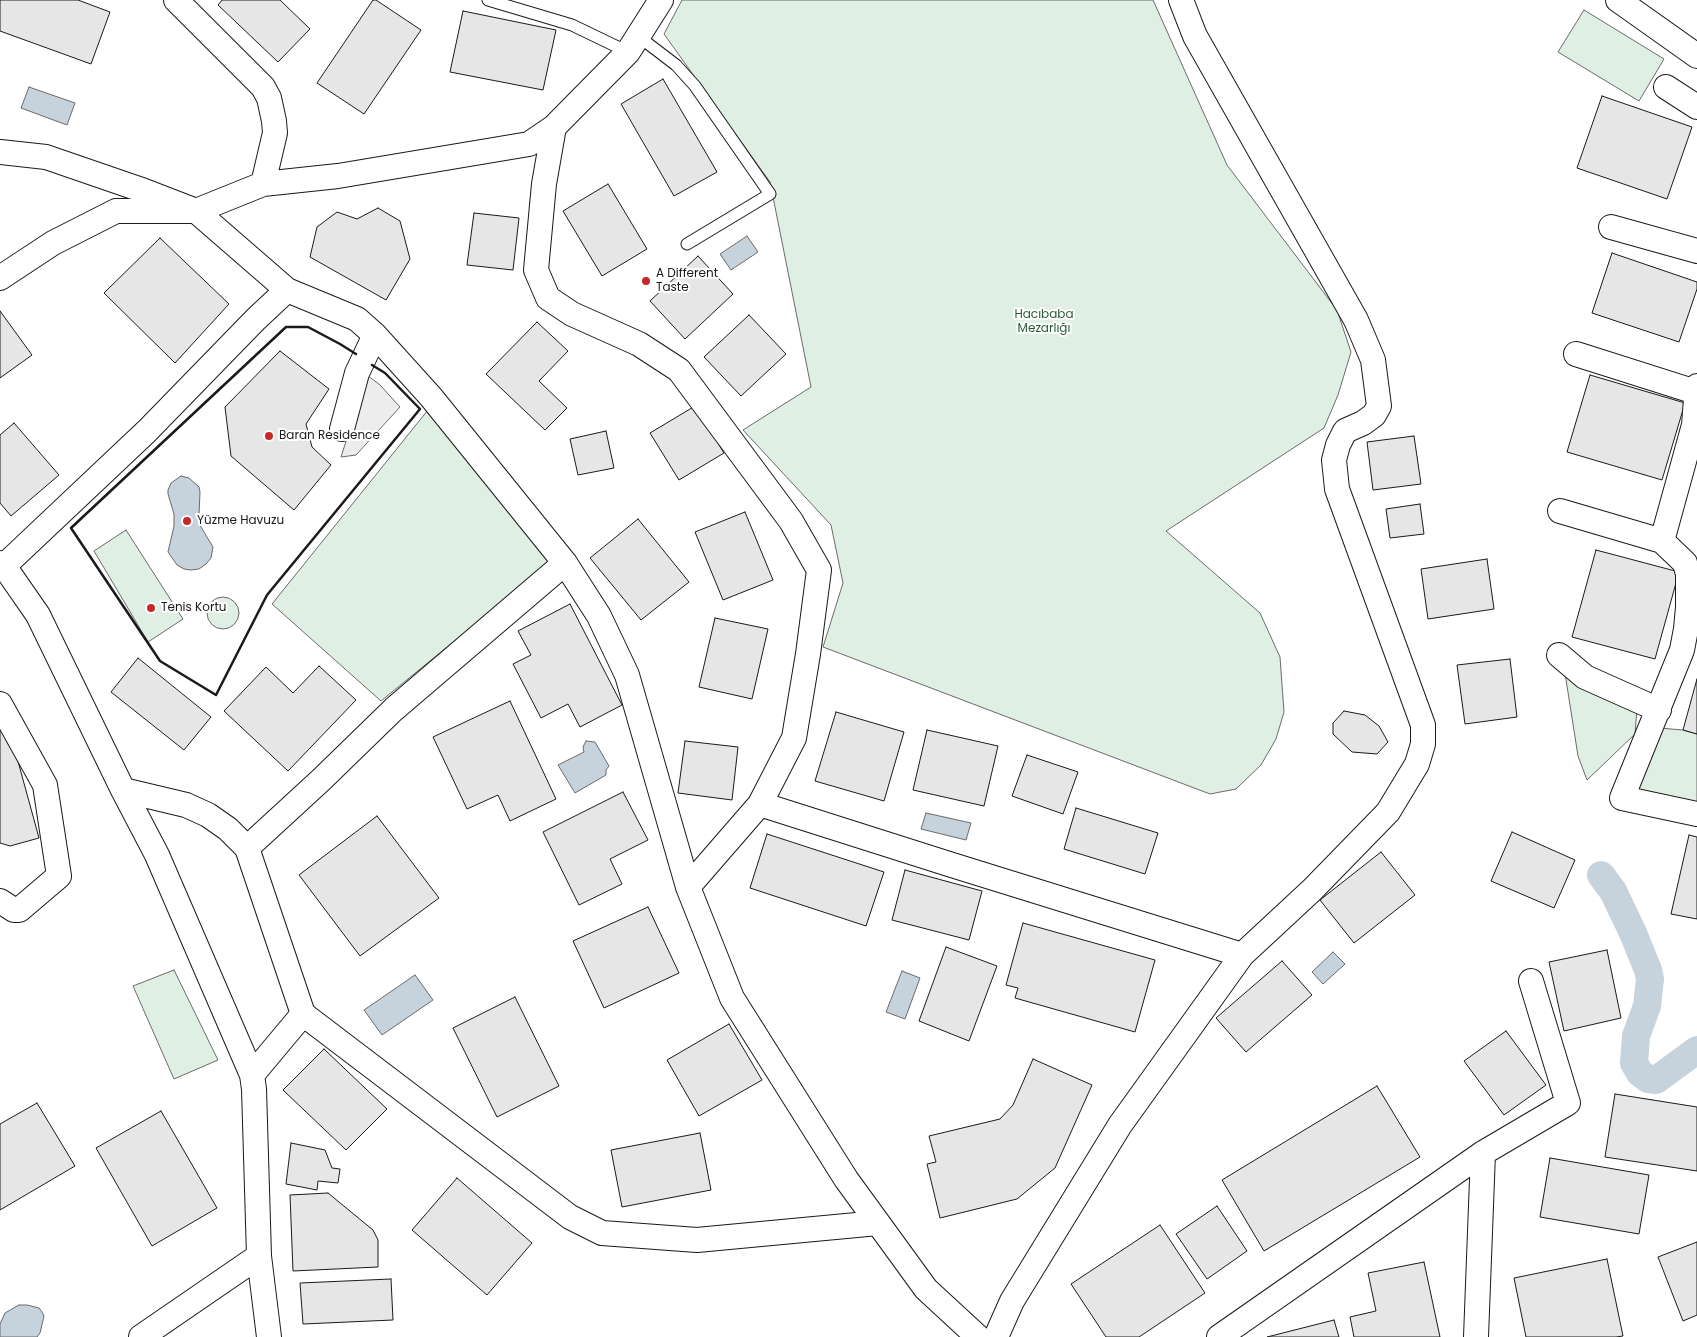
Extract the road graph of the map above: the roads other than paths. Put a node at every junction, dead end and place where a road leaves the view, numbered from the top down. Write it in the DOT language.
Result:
graph roads {
  1 [pos="176,0"];
  2 [pos="488,0"];
  3 [pos="661,0"];
  4 [pos="1181,0"];
  5 [pos="1618,0"];
  6 [pos="633,44"];
  7 [pos="1697,56"];
  8 [pos="1666,87"];
  9 [pos="1697,107"];
  10 [pos="554,127"];
  11 [pos="0,152"];
  12 [pos="263,184"];
  13 [pos="196,211"];
  14 [pos="1611,227"];
  15 [pos="687,244"];
  16 [pos="1697,251"];
  17 [pos="0,278"];
  18 [pos="288,290"];
  19 [pos="375,335"];
  20 [pos="1576,354"];
  21 [pos="1696,389"];
  22 [pos="342,429"];
  23 [pos="1560,511"];
  24 [pos="1662,541"];
  25 [pos="566,563"];
  26 [pos="2,565"];
  27 [pos="1559,655"];
  28 [pos="0,704"];
  29 [pos="1659,710"];
  30 [pos="123,790"];
  31 [pos="760,804"];
  32 [pos="1697,814"];
  33 [pos="247,848"];
  34 [pos="688,887"];
  35 [pos="0,902"];
  36 [pos="1242,956"];
  37 [pos="1531,981"];
  38 [pos="303,1014"];
  39 [pos="252,1075"];
  40 [pos="1483,1153"];
  41 [pos="878,1223"];
  42 [pos="259,1256"];
  43 [pos="141,1337"];
  44 [pos="270,1337"];
  45 [pos="978,1337"];
  46 [pos="996,1337"];
  47 [pos="1219,1337"];
  48 [pos="1476,1337"];
  1 -- 12 [label="street"];
  2 -- 6 [label="lane"];
  3 -- 6 [label="street"];
  4 -- 36 [label="street"];
  5 -- 7 [label="street"];
  6 -- 10 [label="street"];
  6 -- 15 [label="lane"];
  8 -- 9 [label="street"];
  10 -- 12 [label="street"];
  10 -- 31 [label="street"];
  11 -- 13 [label="street"];
  12 -- 13 [label="street"];
  13 -- 17 [label="street"];
  13 -- 18 [label="street"];
  14 -- 16 [label="street"];
  18 -- 19 [label="street"];
  18 -- 26 [label="street"];
  19 -- 22 [label="street"];
  19 -- 25 [label="street"];
  20 -- 21 [label="street"];
  21 -- 24 [label="street"];
  23 -- 24 [label="street"];
  24 -- 29 [label="street"];
  25 -- 33 [label="street"];
  25 -- 34 [label="street"];
  26 -- 30 [label="street"];
  27 -- 29 [label="street"];
  28 -- 35 [label="street"];
  29 -- 32 [label="street"];
  30 -- 33 [label="street"];
  30 -- 39 [label="street"];
  31 -- 34 [label="street"];
  31 -- 36 [label="street"];
  33 -- 38 [label="street"];
  34 -- 41 [label="street"];
  36 -- 46 [label="street"];
  37 -- 40 [label="street"];
  38 -- 39 [label="street"];
  38 -- 41 [label="street"];
  39 -- 42 [label="street"];
  40 -- 47 [label="street"];
  40 -- 48 [label="street"];
  41 -- 45 [label="street"];
  42 -- 43 [label="street"];
  42 -- 44 [label="street"];
}
